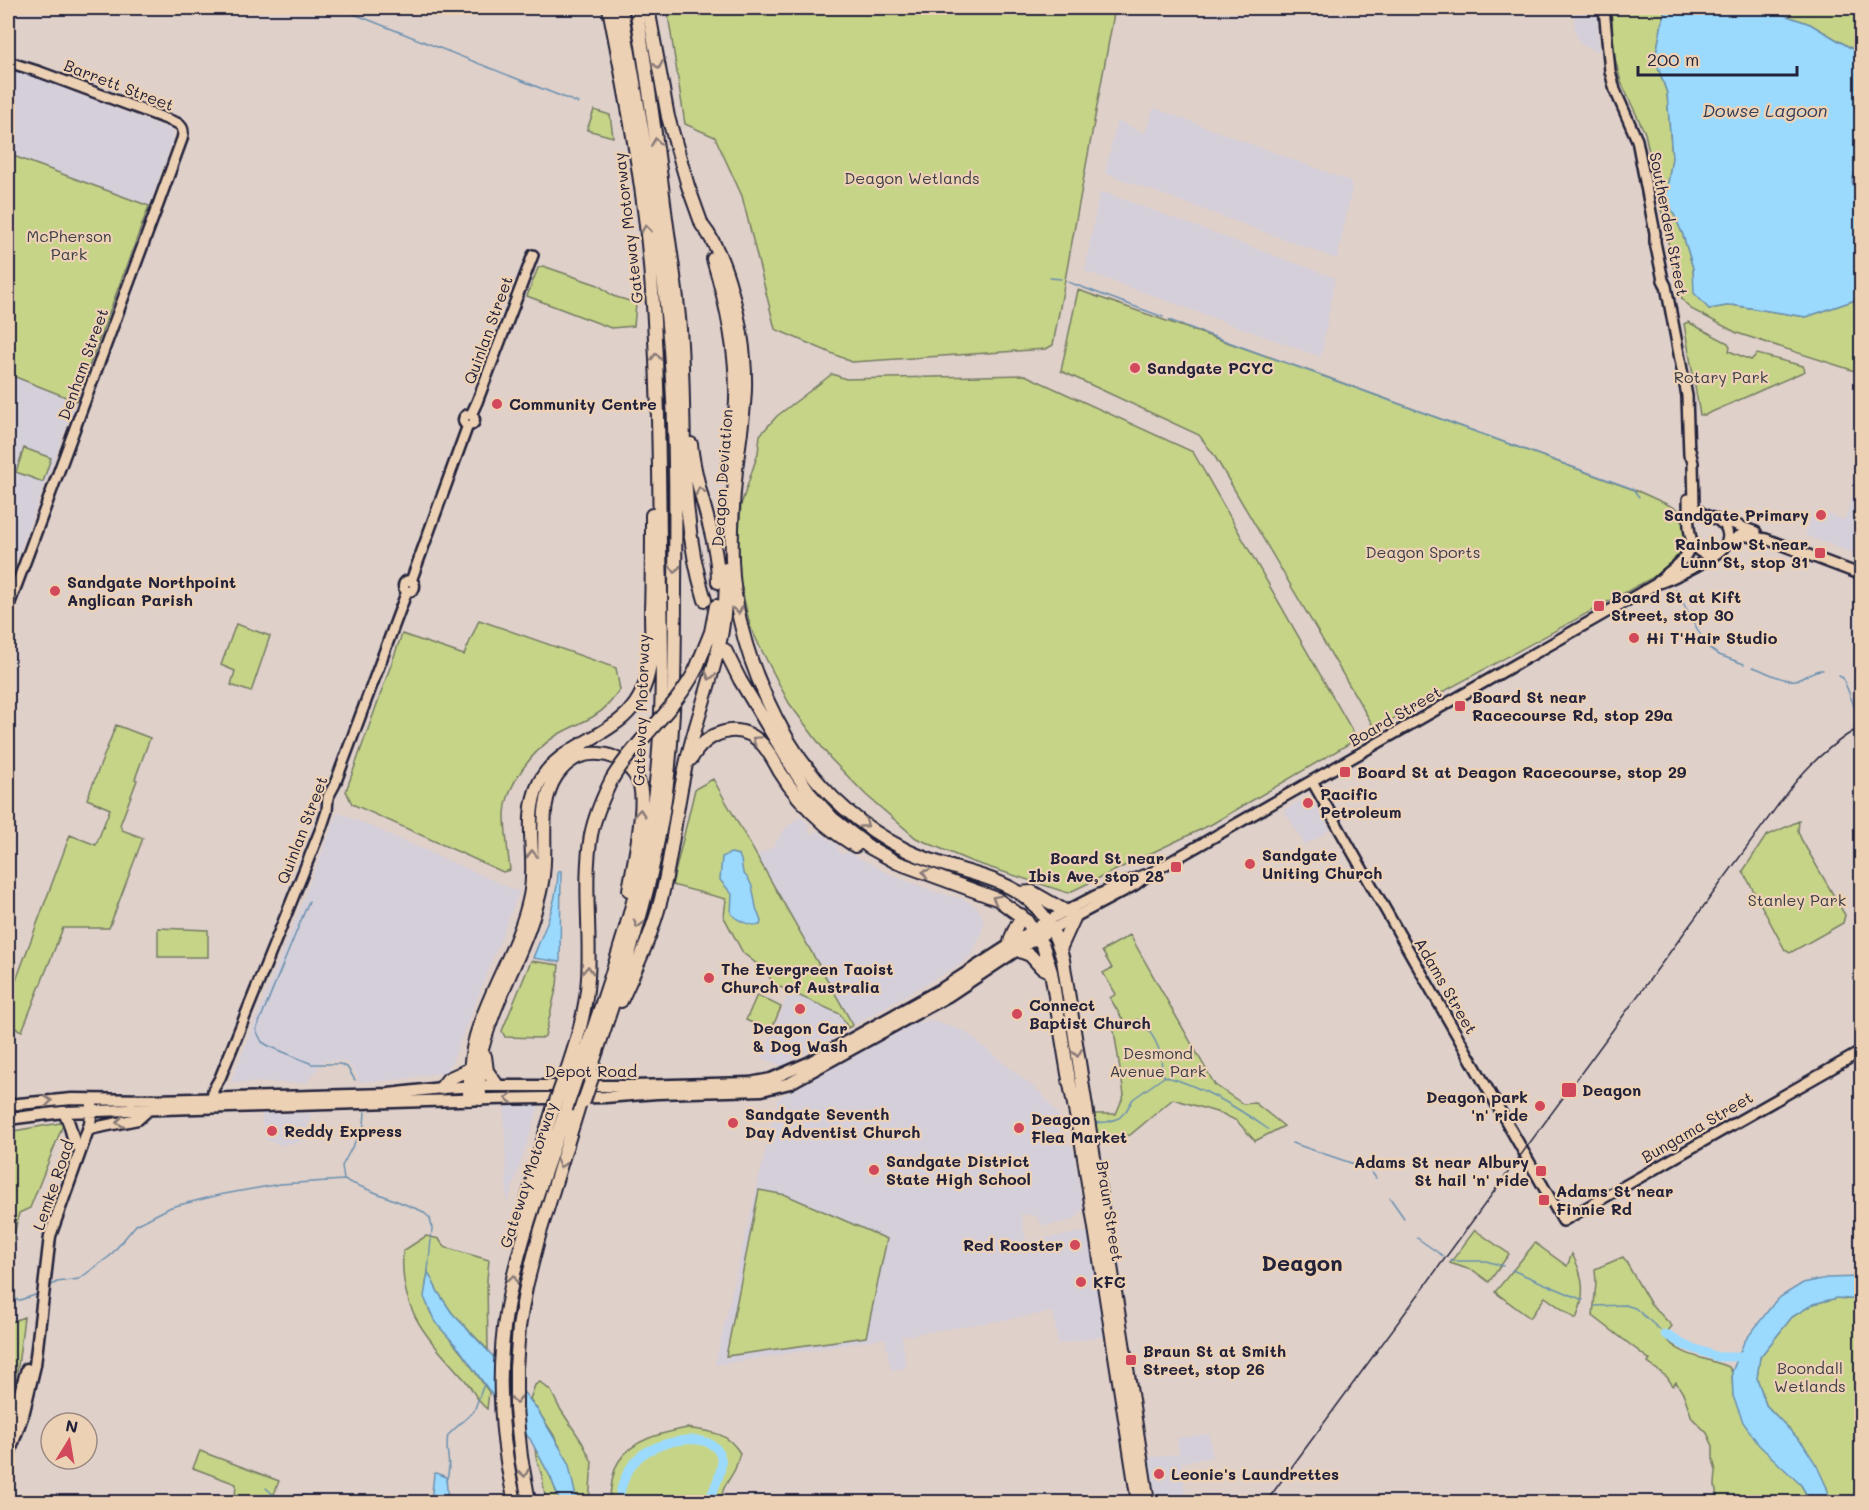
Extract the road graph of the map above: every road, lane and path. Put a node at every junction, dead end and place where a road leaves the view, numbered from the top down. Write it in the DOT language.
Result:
graph roads {
  1 [pos="609,8"];
  2 [pos="621,8"];
  3 [pos="636,8"];
  4 [pos="648,8"];
  5 [pos="1604,8"];
  6 [pos="8,56"];
  7 [pos="8,63"];
  8 [pos="40,72"];
  9 [pos="183,131"];
  10 [pos="702,225"];
  11 [pos="533,255"];
  12 [pos="681,348"];
  13 [pos="658,406"];
  14 [pos="1690,450"];
  15 [pos="1708,518"];
  16 [pos="1721,523"];
  17 [pos="1691,537"];
  18 [pos="1766,539"];
  19 [pos="1726,543"];
  20 [pos="1714,554"];
  21 [pos="1862,575"];
  22 [pos="1656,584"];
  23 [pos="705,600"];
  24 [pos="8,608"];
  25 [pos="725,650"];
  26 [pos="685,770"];
  27 [pos="1312,781"];
  28 [pos="884,856"];
  29 [pos="1019,893"];
  30 [pos="1070,914"];
  31 [pos="1020,915"];
  32 [pos="628,922"];
  33 [pos="1049,925"];
  34 [pos="1036,933"];
  35 [pos="1014,946"];
  36 [pos="1060,949"];
  37 [pos="1051,972"];
  38 [pos="484,1049"];
  39 [pos="1862,1051"];
  40 [pos="470,1069"];
  41 [pos="581,1076"];
  42 [pos="220,1078"];
  43 [pos="496,1085"];
  44 [pos="441,1088"];
  45 [pos="474,1093"];
  46 [pos="90,1099"];
  47 [pos="213,1099"];
  48 [pos="231,1103"];
  49 [pos="8,1106"];
  50 [pos="569,1108"];
  51 [pos="148,1110"];
  52 [pos="63,1112"];
  53 [pos="89,1112"];
  54 [pos="8,1119"];
  55 [pos="89,1129"];
  56 [pos="76,1145"];
  57 [pos="1554,1206"];
  58 [pos="44,1257"];
  59 [pos="37,1316"];
  60 [pos="8,1432"];
  61 [pos="8,1457"];
  62 [pos="515,1503"];
  63 [pos="529,1503"];
  64 [pos="1138,1503"];
  65 [pos="1148,1503"];
  13 -- 1 [label="highway, Gateway Motorway, one-way"];
  2 -- 41 [label="highway, Gateway Motorway, one-way"];
  12 -- 3 [label="highway, Deagon Deviation, one-way"];
  4 -- 10 [label="highway, Deagon Deviation, one-way"];
  5 -- 14 [label="street, Southerden Street"];
  6 -- 8 [label="street, Barrett Street"];
  7 -- 8 [label="street, Barrett Street"];
  8 -- 9 [label="street, Barrett Street"];
  9 -- 24 [label="street, Denham Street"];
  10 -- 26 [label="highway, one-way"];
  10 -- 29 [label="highway, Deagon Deviation, one-way"];
  11 -- 42 [label="street, Quinlan Street"];
  12 -- 23 [label="highway, Deagon Deviation"];
  41 -- 12 [label="highway, one-way, bridge"];
  13 -- 32 [label="highway, Gateway Motorway"];
  40 -- 13 [label="highway, one-way"];
  14 -- 15 [label="street, Southerden Street"];
  14 -- 17 [label="street, Southerden Street"];
  15 -- 16 [label="street"];
  15 -- 17 [label="street"];
  16 -- 18 [label="street"];
  16 -- 19 [label="street"];
  17 -- 20 [label="street"];
  17 -- 22 [label="street, Board Street"];
  18 -- 19 [label="street"];
  18 -- 21 [label="street"];
  19 -- 20 [label="street"];
  20 -- 22 [label="street, Board Street"];
  22 -- 27 [label="street, Board Street"];
  25 -- 28 [label="highway"];
  28 -- 26 [label="highway, one-way"];
  26 -- 41 [label="highway"];
  27 -- 30 [label="street, Board Street"];
  27 -- 57 [label="street, Adams Street"];
  31 -- 28 [label="highway, one-way"];
  29 -- 30 [label="highway"];
  29 -- 33 [label="highway, Deagon Deviation"];
  30 -- 33 [label="street, Board Street"];
  30 -- 36 [label="highway"];
  31 -- 34 [label="highway"];
  31 -- 35 [label="highway"];
  32 -- 38 [label="highway, one-way"];
  32 -- 41 [label="highway, Gateway Motorway"];
  33 -- 34 [label="main road, Depot Road"];
  33 -- 36 [label="highway, Braun Street"];
  34 -- 35 [label="main road, Depot Road"];
  34 -- 37 [label="highway, Braun Street"];
  35 -- 37 [label="highway"];
  35 -- 43 [label="main road, Depot Road"];
  35 -- 45 [label="main road, Depot Road, one-way"];
  36 -- 65 [label="highway, Braun Street, one-way"];
  37 -- 64 [label="highway, Braun Street"];
  38 -- 43 [label="highway"];
  38 -- 45 [label="highway"];
  39 -- 57 [label="street, Bungama Street"];
  40 -- 44 [label="highway"];
  40 -- 45 [label="highway"];
  41 -- 50 [label="highway, Gateway Motorway, bridge"];
  42 -- 47 [label="street, Quinlan Street"];
  42 -- 48 [label="street"];
  43 -- 45 [label="main road, Depot Road"];
  44 -- 45 [label="main road, Depot Road"];
  44 -- 48 [label="main road, Depot Road"];
  45 -- 48 [label="main road, Depot Road"];
  46 -- 47 [label="main road, Depot Road"];
  49 -- 46 [label="main road, Depot Road, one-way"];
  46 -- 53 [label="main road, Lemke Road"];
  47 -- 48 [label="main road, Depot Road"];
  48 -- 51 [label="main road, Depot Road"];
  62 -- 50 [label="highway, Gateway Motorway, one-way"];
  50 -- 63 [label="highway, Gateway Motorway, one-way"];
  51 -- 53 [label="main road, Depot Road"];
  51 -- 55 [label="main road, one-way"];
  52 -- 53 [label="main road, Depot Road"];
  52 -- 54 [label="main road, Depot Road"];
  52 -- 56 [label="main road"];
  53 -- 55 [label="main road, Lemke Road"];
  53 -- 56 [label="main road, Lemke Road"];
  55 -- 58 [label="main road, Lemke Road"];
  56 -- 58 [label="main road, Lemke Road"];
  58 -- 59 [label="main road, Lemke Road"];
  59 -- 60 [label="main road, Lemke Road"];
  59 -- 61 [label="main road, Lemke Road"];
}
